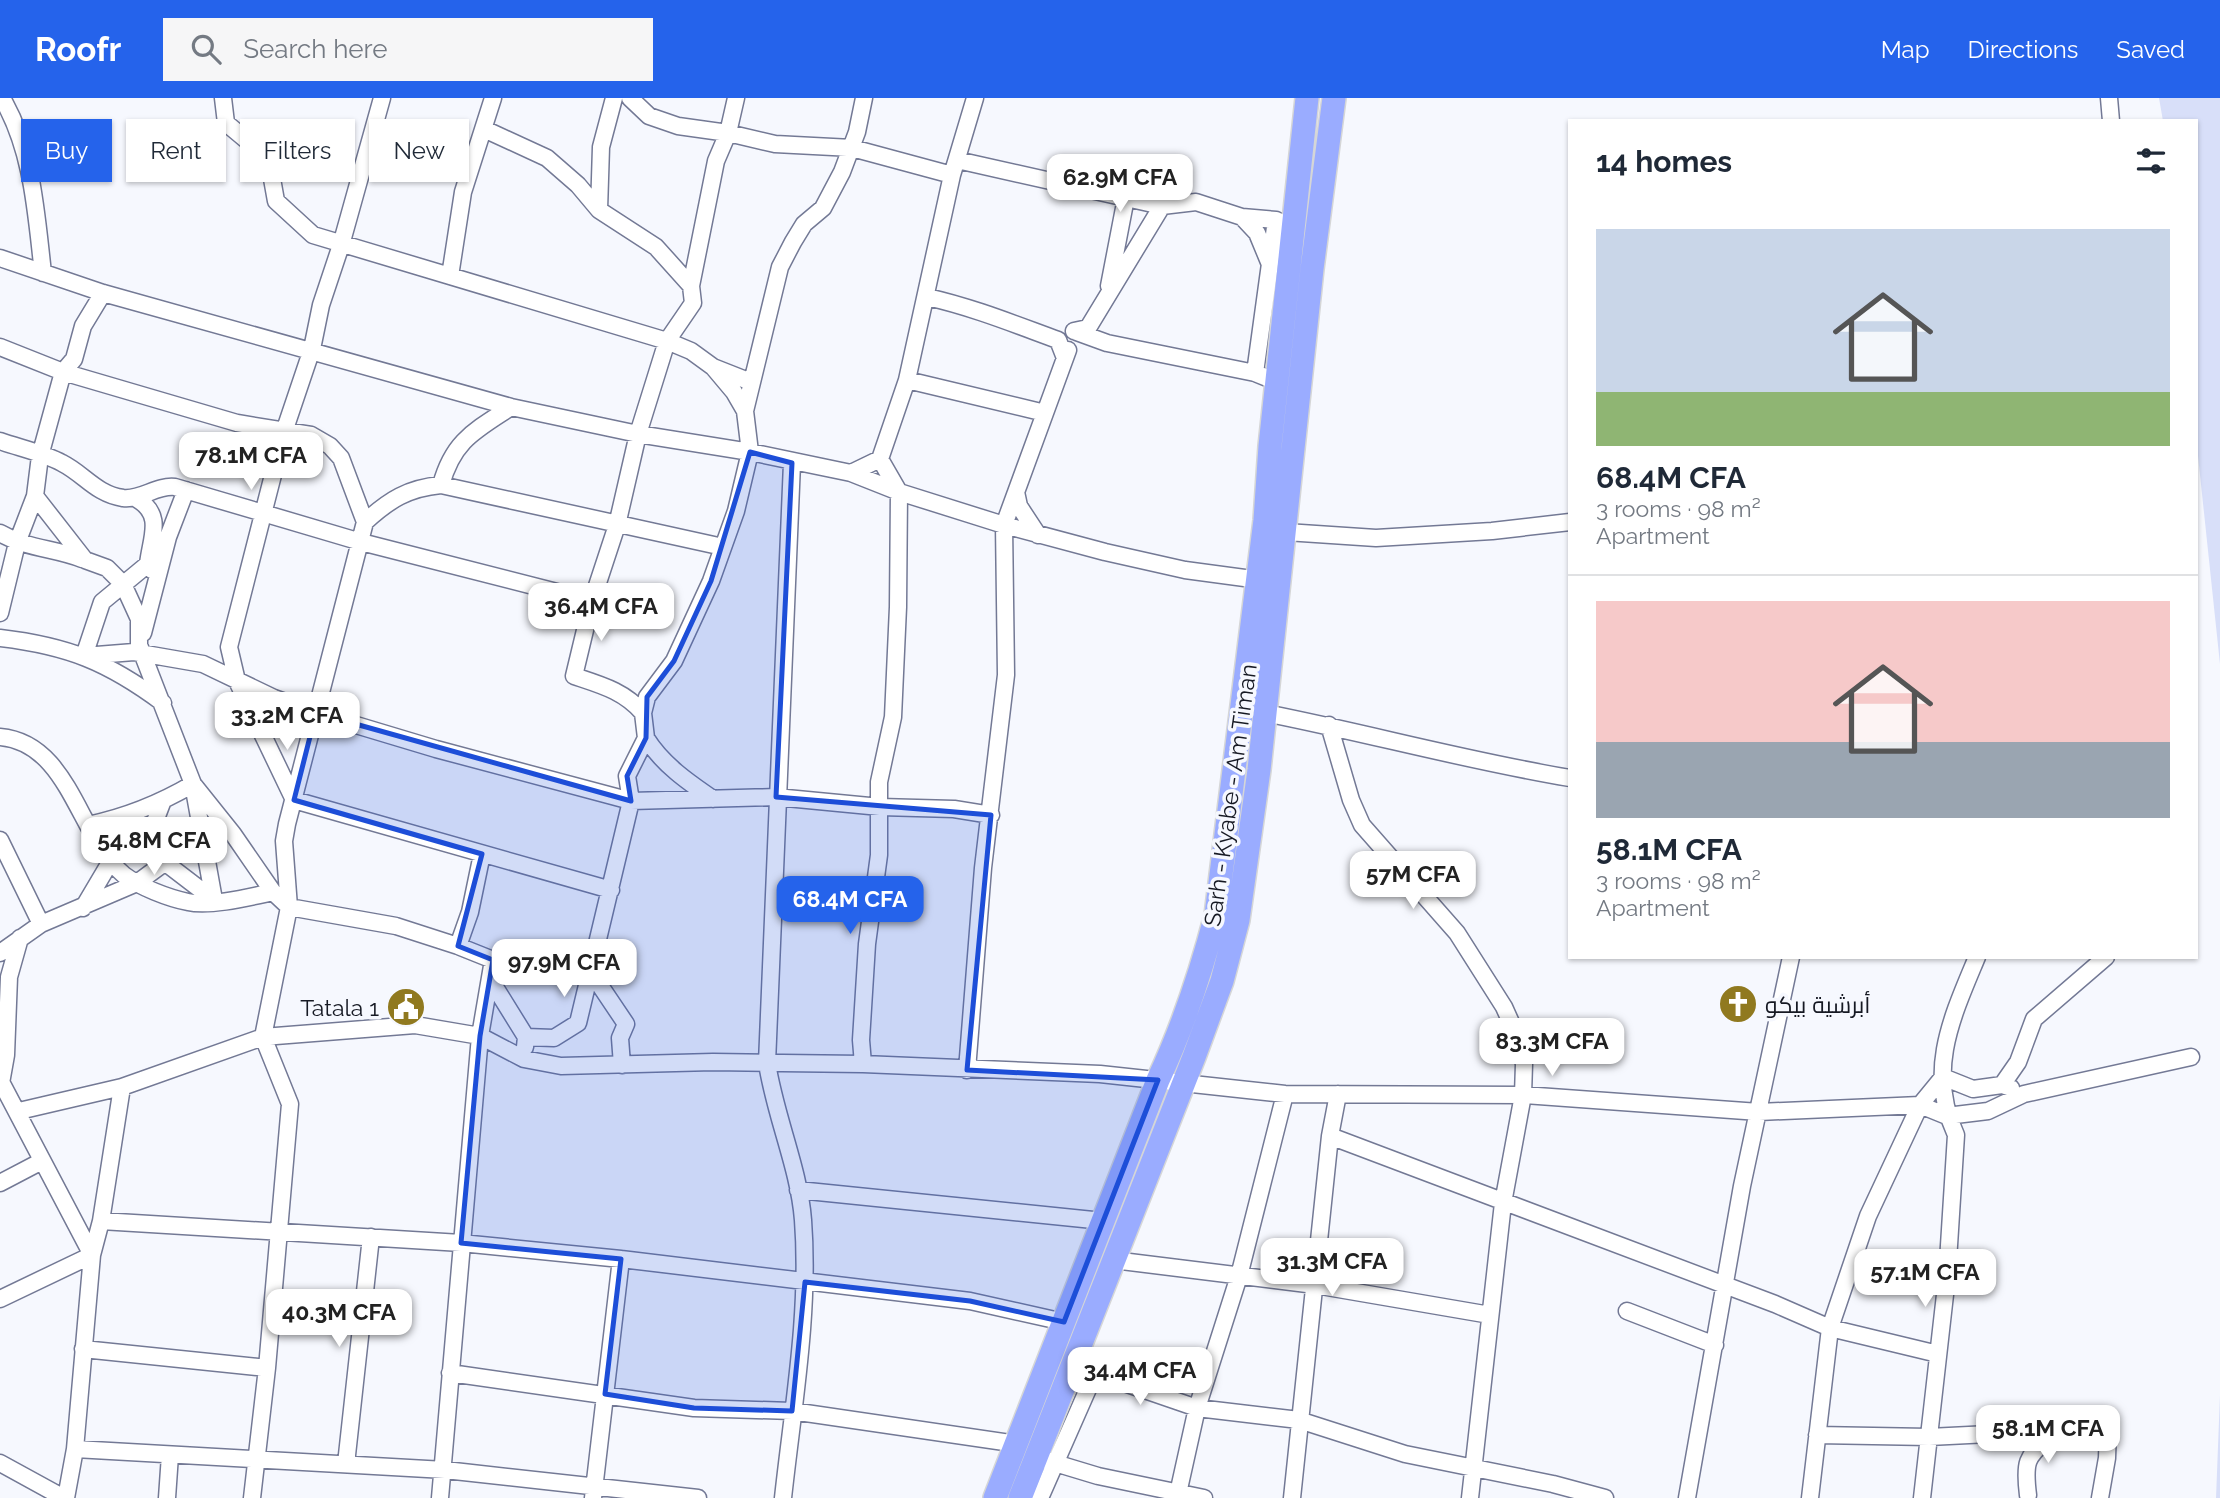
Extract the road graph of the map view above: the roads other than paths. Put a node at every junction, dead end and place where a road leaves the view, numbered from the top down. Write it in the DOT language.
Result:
graph roads {
  1 [pos="2,98"];
  2 [pos="223,98"];
  3 [pos="382,98"];
  4 [pos="493,98"];
  5 [pos="614,98"];
  6 [pos="630,98"];
  7 [pos="736,98"];
  8 [pos="864,98"];
  9 [pos="975,98"];
  10 [pos="1307,98"];
  11 [pos="1334,98"];
  12 [pos="2109,98"];
  13 [pos="2111,119"];
  14 [pos="484,129"];
  15 [pos="728,133"];
  16 [pos="852,148"];
  17 [pos="954,167"];
  18 [pos="1120,195"];
  19 [pos="1162,206"];
  20 [pos="599,210"];
  21 [pos="1242,217"];
  22 [pos="1285,224"];
  23 [pos="341,244"];
  24 [pos="0,258"];
  25 [pos="1270,264"];
  26 [pos="43,273"];
  27 [pos="450,276"];
  28 [pos="691,286"];
  29 [pos="1108,292"];
  30 [pos="103,293"];
  31 [pos="927,297"];
  32 [pos="1102,309"];
  33 [pos="1074,331"];
  34 [pos="667,341"];
  35 [pos="1107,343"];
  36 [pos="0,347"];
  37 [pos="312,349"];
  38 [pos="1065,359"];
  39 [pos="713,367"];
  40 [pos="63,372"];
  41 [pos="1255,373"];
  42 [pos="907,380"];
  43 [pos="751,382"];
  44 [pos="1277,382"];
  45 [pos="511,407"];
  46 [pos="745,411"];
  47 [pos="1045,413"];
  48 [pos="284,432"];
  49 [pos="638,434"];
  50 [pos="0,441"];
  51 [pos="750,452"];
  52 [pos="40,456"];
  53 [pos="880,459"];
  54 [pos="792,463"];
  55 [pos="851,473"];
  56 [pos="441,485"];
  57 [pos="186,490"];
  58 [pos="899,492"];
  59 [pos="1016,492"];
  60 [pos="35,496"];
  61 [pos="137,499"];
  62 [pos="265,512"];
  63 [pos="156,522"];
  64 [pos="365,522"];
  65 [pos="1568,522"];
  66 [pos="617,525"];
  67 [pos="1004,525"];
  68 [pos="1286,531"];
  69 [pos="0,533"];
  70 [pos="1038,535"];
  71 [pos="168,537"];
  72 [pos="361,542"];
  73 [pos="17,543"];
  74 [pos="723,547"];
  75 [pos="149,558"];
  76 [pos="85,560"];
  77 [pos="1269,581"];
  78 [pos="158,582"];
  79 [pos="123,584"];
  80 [pos="592,601"];
  81 [pos="0,613"];
  82 [pos="0,638"];
  83 [pos="229,646"];
  84 [pos="141,649"];
  85 [pos="84,656"];
  86 [pos="210,667"];
  87 [pos="237,681"];
  88 [pos="163,703"];
  89 [pos="641,703"];
  90 [pos="316,713"];
  91 [pos="1265,713"];
  92 [pos="1329,725"];
  93 [pos="0,737"];
  94 [pos="646,738"];
  95 [pos="1568,778"];
  96 [pos="193,785"];
  97 [pos="776,797"];
  98 [pos="713,799"];
  99 [pos="294,800"];
  100 [pos="631,801"];
  101 [pos="162,803"];
  102 [pos="880,807"];
  103 [pos="991,815"];
  104 [pos="126,817"];
  105 [pos="221,821"];
  106 [pos="88,825"];
  107 [pos="144,832"];
  108 [pos="204,834"];
  109 [pos="0,841"];
  110 [pos="482,853"];
  111 [pos="112,859"];
  112 [pos="167,864"];
  113 [pos="137,883"];
  114 [pos="611,890"];
  115 [pos="273,892"];
  116 [pos="214,900"];
  117 [pos="289,907"];
  118 [pos="83,908"];
  119 [pos="41,924"];
  120 [pos="20,939"];
  121 [pos="458,946"];
  122 [pos="0,953"];
  123 [pos="1791,959"];
  124 [pos="1976,959"];
  125 [pos="2104,959"];
  126 [pos="493,960"];
  127 [pos="589,969"];
  128 [pos="491,979"];
  129 [pos="480,1036"];
  130 [pos="263,1037"];
  131 [pos="526,1037"];
  132 [pos="554,1038"];
  133 [pos="2192,1056"];
  134 [pos="524,1059"];
  135 [pos="767,1063"];
  136 [pos="863,1064"];
  137 [pos="622,1065"];
  138 [pos="561,1066"];
  139 [pos="967,1070"];
  140 [pos="1943,1077"];
  141 [pos="1158,1080"];
  142 [pos="1,1082"];
  143 [pos="1182,1085"];
  144 [pos="2002,1085"];
  145 [pos="122,1087"];
  146 [pos="1973,1089"];
  147 [pos="1285,1094"];
  148 [pos="1338,1094"];
  149 [pos="2024,1094"];
  150 [pos="1523,1095"];
  151 [pos="1920,1105"];
  152 [pos="19,1111"];
  153 [pos="1988,1111"];
  154 [pos="1759,1112"];
  155 [pos="1947,1116"];
  156 [pos="1330,1136"];
  157 [pos="42,1161"];
  158 [pos="0,1183"];
  159 [pos="798,1190"];
  160 [pos="1503,1203"];
  161 [pos="102,1221"];
  162 [pos="1103,1221"];
  163 [pos="279,1232"];
  164 [pos="371,1237"];
  165 [pos="461,1243"];
  166 [pos="92,1255"];
  167 [pos="621,1259"];
  168 [pos="1112,1260"];
  169 [pos="1239,1276"];
  170 [pos="805,1282"];
  171 [pos="1315,1285"];
  172 [pos="1727,1287"];
  173 [pos="0,1300"];
  174 [pos="1627,1311"];
  175 [pos="1490,1315"];
  176 [pos="1064,1322"];
  177 [pos="1830,1328"];
  178 [pos="1715,1345"];
  179 [pos="83,1349"];
  180 [pos="1938,1354"];
  181 [pos="267,1368"];
  182 [pos="450,1373"];
  183 [pos="605,1394"];
  184 [pos="1196,1408"];
  185 [pos="792,1411"];
  186 [pos="1066,1412"];
  187 [pos="1299,1420"];
  188 [pos="2056,1430"];
  189 [pos="1817,1435"];
  190 [pos="1929,1437"];
  191 [pos="75,1449"];
  192 [pos="170,1455"];
  193 [pos="1036,1455"];
  194 [pos="257,1458"];
  195 [pos="0,1463"];
  196 [pos="346,1464"];
  197 [pos="445,1470"];
  198 [pos="1474,1470"];
  199 [pos="594,1493"];
  200 [pos="1178,1495"];
  201 [pos="2028,1495"];
  202 [pos="65,1498"];
  203 [pos="167,1498"];
  204 [pos="252,1498"];
  205 [pos="440,1498"];
  206 [pos="698,1498"];
  207 [pos="783,1498"];
  208 [pos="995,1498"];
  209 [pos="1020,1498"];
  210 [pos="1040,1498"];
  211 [pos="1204,1498"];
  212 [pos="1292,1498"];
  213 [pos="1470,1498"];
  214 [pos="1605,1498"];
  215 [pos="1687,1498"];
  216 [pos="1810,1498"];
  217 [pos="1922,1498"];
  218 [pos="2100,1498"];
  1 -- 26 [label="street"];
  2 -- 23 [label="street"];
  3 -- 23 [label="street"];
  4 -- 14 [label="street"];
  5 -- 20 [label="street"];
  6 -- 15 [label="street"];
  7 -- 15 [label="street"];
  8 -- 16 [label="street"];
  9 -- 17 [label="street"];
  10 -- 22 [label="highway, Sarh - Kyabe - Am Timan"];
  11 -- 68 [label="highway, Sarh - Kyabe - Am Timan"];
  12 -- 13 [label="street"];
  14 -- 20 [label="street"];
  14 -- 27 [label="street"];
  15 -- 16 [label="street"];
  15 -- 28 [label="street"];
  16 -- 17 [label="street"];
  16 -- 43 [label="street"];
  17 -- 18 [label="street"];
  17 -- 31 [label="street"];
  18 -- 19 [label="street"];
  18 -- 29 [label="street"];
  19 -- 21 [label="street"];
  19 -- 29 [label="street"];
  20 -- 28 [label="street"];
  21 -- 22 [label="street"];
  21 -- 25 [label="street"];
  22 -- 25 [label="street"];
  22 -- 44 [label="highway, Sarh - Kyabe - Am Timan"];
  23 -- 27 [label="street"];
  23 -- 37 [label="street"];
  24 -- 26 [label="street"];
  25 -- 41 [label="street"];
  26 -- 30 [label="street"];
  27 -- 34 [label="street"];
  28 -- 34 [label="street"];
  29 -- 32 [label="street"];
  30 -- 37 [label="street"];
  30 -- 40 [label="street"];
  31 -- 38 [label="street"];
  31 -- 42 [label="street"];
  32 -- 33 [label="street"];
  32 -- 35 [label="street"];
  33 -- 35 [label="street"];
  33 -- 38 [label="street"];
  34 -- 39 [label="street"];
  34 -- 49 [label="street"];
  35 -- 41 [label="street"];
  36 -- 40 [label="street"];
  37 -- 45 [label="street"];
  37 -- 48 [label="street"];
  38 -- 47 [label="street"];
  39 -- 43 [label="street"];
  39 -- 46 [label="street"];
  40 -- 48 [label="street"];
  40 -- 52 [label="street"];
  41 -- 44 [label="street"];
  42 -- 47 [label="street"];
  42 -- 53 [label="street"];
  43 -- 46 [label="street"];
  44 -- 77 [label="highway, Sarh - Kyabe - Am Timan"];
  45 -- 49 [label="street"];
  45 -- 56 [label="street"];
  46 -- 51 [label="street"];
  47 -- 59 [label="street"];
  48 -- 62 [label="street"];
  48 -- 64 [label="street"];
  49 -- 51 [label="street"];
  49 -- 66 [label="street"];
  50 -- 52 [label="street"];
  51 -- 54 [label="street"];
  51 -- 74 [label="street"];
  52 -- 60 [label="street"];
  52 -- 61 [label="street"];
  53 -- 55 [label="street"];
  53 -- 58 [label="street"];
  54 -- 55 [label="street"];
  54 -- 97 [label="street"];
  55 -- 58 [label="street"];
  56 -- 64 [label="street"];
  56 -- 66 [label="street"];
  57 -- 61 [label="street"];
  57 -- 62 [label="street"];
  57 -- 71 [label="street"];
  58 -- 67 [label="street"];
  58 -- 102 [label="street"];
  59 -- 67 [label="street"];
  59 -- 70 [label="street"];
  60 -- 73 [label="street"];
  60 -- 76 [label="street"];
  61 -- 63 [label="street"];
  62 -- 72 [label="street"];
  62 -- 83 [label="street"];
  63 -- 71 [label="street"];
  63 -- 75 [label="street"];
  64 -- 72 [label="street"];
  65 -- 68 [label="street"];
  66 -- 74 [label="street"];
  66 -- 80 [label="street"];
  67 -- 70 [label="street"];
  67 -- 103 [label="street"];
  68 -- 77 [label="highway, Sarh - Kyabe - Am Timan"];
  69 -- 73 [label="street"];
  70 -- 77 [label="street"];
  71 -- 75 [label="street"];
  71 -- 78 [label="street"];
  72 -- 80 [label="street"];
  72 -- 90 [label="street"];
  73 -- 76 [label="street"];
  73 -- 81 [label="street"];
  74 -- 89 [label="street"];
  75 -- 78 [label="street"];
  75 -- 79 [label="street"];
  76 -- 79 [label="street"];
  77 -- 91 [label="highway, Sarh - Kyabe - Am Timan"];
  77 -- 141 [label="highway, Sarh - Kyabe - Am Timan"];
  78 -- 84 [label="street"];
  79 -- 84 [label="street"];
  79 -- 85 [label="street"];
  80 -- 89 [label="street"];
  82 -- 85 [label="street"];
  83 -- 86 [label="street"];
  83 -- 87 [label="street"];
  84 -- 85 [label="street"];
  84 -- 86 [label="street"];
  84 -- 88 [label="street"];
  85 -- 88 [label="street"];
  86 -- 87 [label="street"];
  87 -- 90 [label="street"];
  87 -- 99 [label="street"];
  88 -- 96 [label="street"];
  89 -- 94 [label="street"];
  90 -- 99 [label="street"];
  90 -- 100 [label="street"];
  91 -- 92 [label="street"];
  91 -- 143 [label="highway, Sarh - Kyabe - Am Timan"];
  92 -- 95 [label="street"];
  92 -- 150 [label="street"];
  93 -- 106 [label="street"];
  94 -- 98 [label="street"];
  94 -- 100 [label="street"];
  96 -- 101 [label="street"];
  96 -- 105 [label="street"];
  96 -- 108 [label="street"];
  97 -- 98 [label="street"];
  97 -- 102 [label="street"];
  97 -- 135 [label="street"];
  98 -- 100 [label="street"];
  99 -- 110 [label="street"];
  99 -- 117 [label="street"];
  100 -- 114 [label="street"];
  101 -- 104 [label="street"];
  101 -- 107 [label="street"];
  102 -- 103 [label="street"];
  102 -- 136 [label="street"];
  103 -- 139 [label="street"];
  104 -- 106 [label="street"];
  104 -- 107 [label="street"];
  105 -- 108 [label="street"];
  105 -- 115 [label="street"];
  106 -- 111 [label="street"];
  107 -- 111 [label="street"];
  107 -- 112 [label="street"];
  108 -- 112 [label="street"];
  108 -- 116 [label="street"];
  109 -- 119 [label="street"];
  110 -- 114 [label="street"];
  110 -- 121 [label="street"];
  111 -- 113 [label="street"];
  111 -- 118 [label="street"];
  112 -- 113 [label="street"];
  112 -- 116 [label="street"];
  113 -- 116 [label="street"];
  113 -- 118 [label="street"];
  114 -- 127 [label="street"];
  115 -- 116 [label="street"];
  115 -- 117 [label="street"];
  117 -- 121 [label="street"];
  117 -- 130 [label="street"];
  118 -- 119 [label="street"];
  119 -- 120 [label="street"];
  120 -- 122 [label="street"];
  120 -- 142 [label="street"];
  121 -- 126 [label="street"];
  123 -- 154 [label="street"];
  124 -- 140 [label="street"];
  125 -- 144 [label="street"];
  126 -- 127 [label="street"];
  126 -- 128 [label="street"];
  127 -- 132 [label="street"];
  127 -- 137 [label="street"];
  128 -- 129 [label="street"];
  128 -- 131 [label="street"];
  129 -- 130 [label="street"];
  129 -- 134 [label="street"];
  129 -- 165 [label="street"];
  130 -- 145 [label="street"];
  130 -- 163 [label="street"];
  131 -- 132 [label="street"];
  131 -- 134 [label="street"];
  132 -- 138 [label="street"];
  133 -- 149 [label="street"];
  134 -- 138 [label="street"];
  135 -- 136 [label="street"];
  135 -- 137 [label="street"];
  135 -- 159 [label="street"];
  136 -- 139 [label="street"];
  137 -- 138 [label="street"];
  139 -- 141 [label="street"];
  140 -- 146 [label="street"];
  140 -- 151 [label="street"];
  140 -- 155 [label="street"];
  141 -- 143 [label="street"];
  141 -- 162 [label="highway, Sarh - Kyabe - Am Timan"];
  142 -- 152 [label="street"];
  143 -- 147 [label="street"];
  143 -- 168 [label="highway, Sarh - Kyabe - Am Timan"];
  144 -- 146 [label="street"];
  144 -- 149 [label="street"];
  145 -- 152 [label="street"];
  145 -- 161 [label="street"];
  146 -- 153 [label="street"];
  147 -- 148 [label="street"];
  147 -- 169 [label="street"];
  148 -- 150 [label="street"];
  148 -- 156 [label="street"];
  149 -- 153 [label="street"];
  150 -- 154 [label="street"];
  150 -- 160 [label="street"];
  151 -- 154 [label="street"];
  151 -- 155 [label="street"];
  151 -- 177 [label="street"];
  152 -- 157 [label="street"];
  153 -- 155 [label="street"];
  154 -- 172 [label="street"];
  155 -- 180 [label="street"];
  156 -- 160 [label="street"];
  156 -- 171 [label="street"];
  157 -- 158 [label="street"];
  157 -- 166 [label="street"];
  159 -- 162 [label="street"];
  159 -- 170 [label="street"];
  160 -- 172 [label="street"];
  160 -- 175 [label="street"];
  161 -- 163 [label="street"];
  161 -- 166 [label="street"];
  162 -- 176 [label="highway, Sarh - Kyabe - Am Timan"];
  163 -- 164 [label="street"];
  163 -- 181 [label="street"];
  164 -- 165 [label="street"];
  164 -- 196 [label="street"];
  165 -- 167 [label="street"];
  165 -- 182 [label="street"];
  166 -- 173 [label="street"];
  166 -- 179 [label="street"];
  167 -- 170 [label="street"];
  167 -- 183 [label="street"];
  168 -- 169 [label="street"];
  168 -- 186 [label="highway, Sarh - Kyabe - Am Timan"];
  169 -- 171 [label="street"];
  169 -- 184 [label="street"];
  170 -- 176 [label="street"];
  170 -- 185 [label="street"];
  171 -- 175 [label="street"];
  171 -- 187 [label="street"];
  172 -- 177 [label="street"];
  172 -- 178 [label="street"];
  174 -- 178 [label="street"];
  175 -- 198 [label="street"];
  176 -- 193 [label="highway, Sarh - Kyabe - Am Timan"];
  177 -- 180 [label="street"];
  177 -- 189 [label="street"];
  178 -- 215 [label="street"];
  179 -- 181 [label="street"];
  179 -- 191 [label="street"];
  180 -- 190 [label="street"];
  181 -- 194 [label="street"];
  182 -- 183 [label="street"];
  182 -- 197 [label="street"];
  183 -- 185 [label="street"];
  183 -- 199 [label="street"];
  184 -- 186 [label="street"];
  184 -- 187 [label="street"];
  184 -- 200 [label="street"];
  185 -- 193 [label="street"];
  185 -- 207 [label="street"];
  186 -- 193 [label="highway, Sarh - Kyabe - Am Timan"];
  187 -- 198 [label="street"];
  187 -- 212 [label="street"];
  188 -- 190 [label="street"];
  188 -- 201 [label="street"];
  188 -- 218 [label="street"];
  189 -- 190 [label="street"];
  189 -- 216 [label="street"];
  190 -- 217 [label="street"];
  191 -- 192 [label="street"];
  191 -- 202 [label="street"];
  192 -- 194 [label="street"];
  192 -- 203 [label="street"];
  193 -- 200 [label="street"];
  193 -- 208 [label="highway, Sarh - Kyabe - Am Timan"];
  193 -- 209 [label="highway, Sarh - Kyabe - Am Timan"];
  193 -- 210 [label="street"];
  194 -- 196 [label="street"];
  194 -- 204 [label="street"];
  195 -- 202 [label="street"];
  196 -- 197 [label="street"];
  197 -- 199 [label="street"];
  197 -- 205 [label="street"];
  198 -- 213 [label="street"];
  198 -- 214 [label="street"];
  199 -- 206 [label="street"];
  200 -- 211 [label="street"];
}
